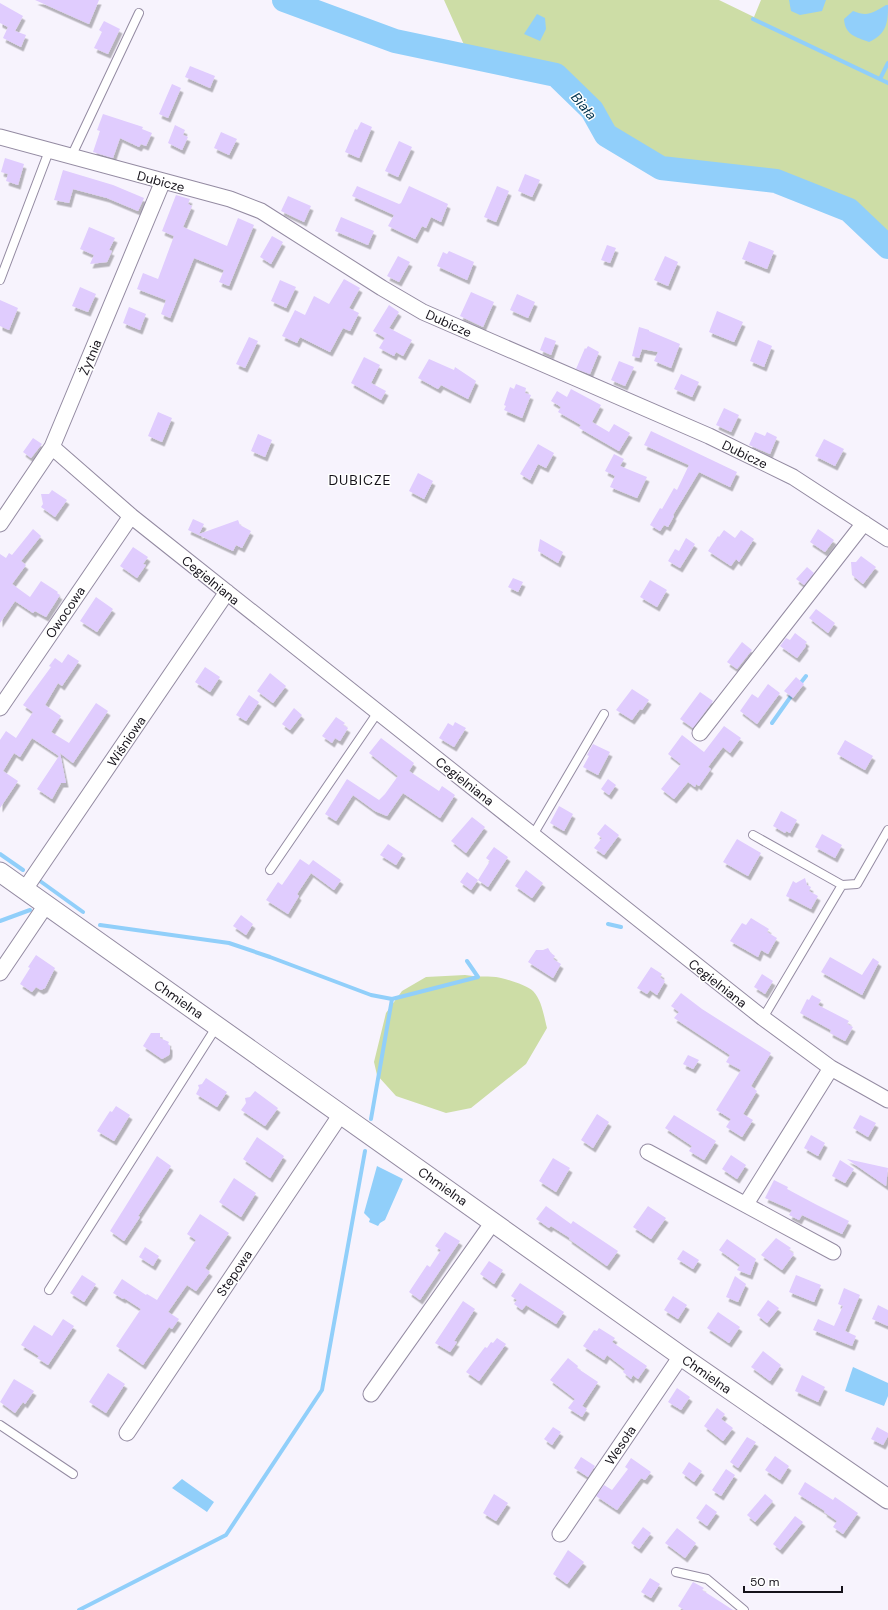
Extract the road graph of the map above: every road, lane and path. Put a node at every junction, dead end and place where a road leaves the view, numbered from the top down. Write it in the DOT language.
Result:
graph roads {
  1 [pos="139,13"];
  2 [pos="0,137"];
  3 [pos="50,151"];
  4 [pos="71,157"];
  5 [pos="163,181"];
  6 [pos="0,280"];
  7 [pos="52,447"];
  8 [pos="131,516"];
  9 [pos="864,523"];
  10 [pos="0,524"];
  11 [pos="888,539"];
  12 [pos="227,592"];
  13 [pos="0,708"];
  14 [pos="378,712"];
  15 [pos="604,714"];
  16 [pos="700,733"];
  17 [pos="888,830"];
  18 [pos="533,835"];
  19 [pos="753,835"];
  20 [pos="270,870"];
  21 [pos="0,872"];
  22 [pos="842,885"];
  23 [pos="25,890"];
  24 [pos="46,905"];
  25 [pos="0,973"];
  26 [pos="763,1018"];
  27 [pos="217,1026"];
  28 [pos="831,1068"];
  29 [pos="888,1100"];
  30 [pos="341,1114"];
  31 [pos="648,1152"];
  32 [pos="746,1204"];
  33 [pos="493,1222"];
  34 [pos="833,1252"];
  35 [pos="49,1290"];
  36 [pos="681,1356"];
  37 [pos="371,1394"];
  38 [pos="0,1425"];
  39 [pos="126,1433"];
  40 [pos="73,1474"];
  41 [pos="888,1499"];
  42 [pos="560,1534"];
  43 [pos="676,1572"];
  44 [pos="744,1610"];
  1 -- 4 [label="lane"];
  2 -- 3 [label="street, Dubicze"];
  3 -- 4 [label="street, Dubicze"];
  3 -- 6 [label="lane"];
  4 -- 5 [label="street, Dubicze"];
  5 -- 7 [label="street, Żytnia"];
  5 -- 9 [label="street, Dubicze"];
  7 -- 8 [label="street, Cegielniana"];
  7 -- 10 [label="street, Żytnia"];
  8 -- 12 [label="street, Cegielniana"];
  8 -- 13 [label="street, Owocowa"];
  9 -- 11 [label="street, Dubicze"];
  9 -- 16 [label="street"];
  12 -- 14 [label="street, Cegielniana"];
  12 -- 23 [label="street, Wiśniowa"];
  14 -- 18 [label="street, Cegielniana"];
  14 -- 20 [label="lane"];
  15 -- 18 [label="lane"];
  17 -- 22 [label="lane"];
  18 -- 26 [label="street, Cegielniana"];
  19 -- 22 [label="lane"];
  21 -- 23 [label="street, Chmielna"];
  22 -- 26 [label="lane"];
  23 -- 24 [label="street, Chmielna"];
  24 -- 25 [label="street"];
  24 -- 27 [label="street, Chmielna"];
  26 -- 28 [label="street, Cegielniana"];
  27 -- 30 [label="street, Chmielna"];
  27 -- 35 [label="lane"];
  28 -- 29 [label="street, Cegielniana"];
  28 -- 32 [label="street"];
  30 -- 33 [label="street, Chmielna"];
  30 -- 39 [label="street, Stepowa"];
  31 -- 32 [label="street"];
  32 -- 34 [label="street"];
  33 -- 36 [label="street, Chmielna"];
  33 -- 37 [label="street"];
  36 -- 41 [label="street, Chmielna"];
  36 -- 42 [label="street, Wesoła"];
  38 -- 40 [label="lane"];
  43 -- 44 [label="lane"];
}
